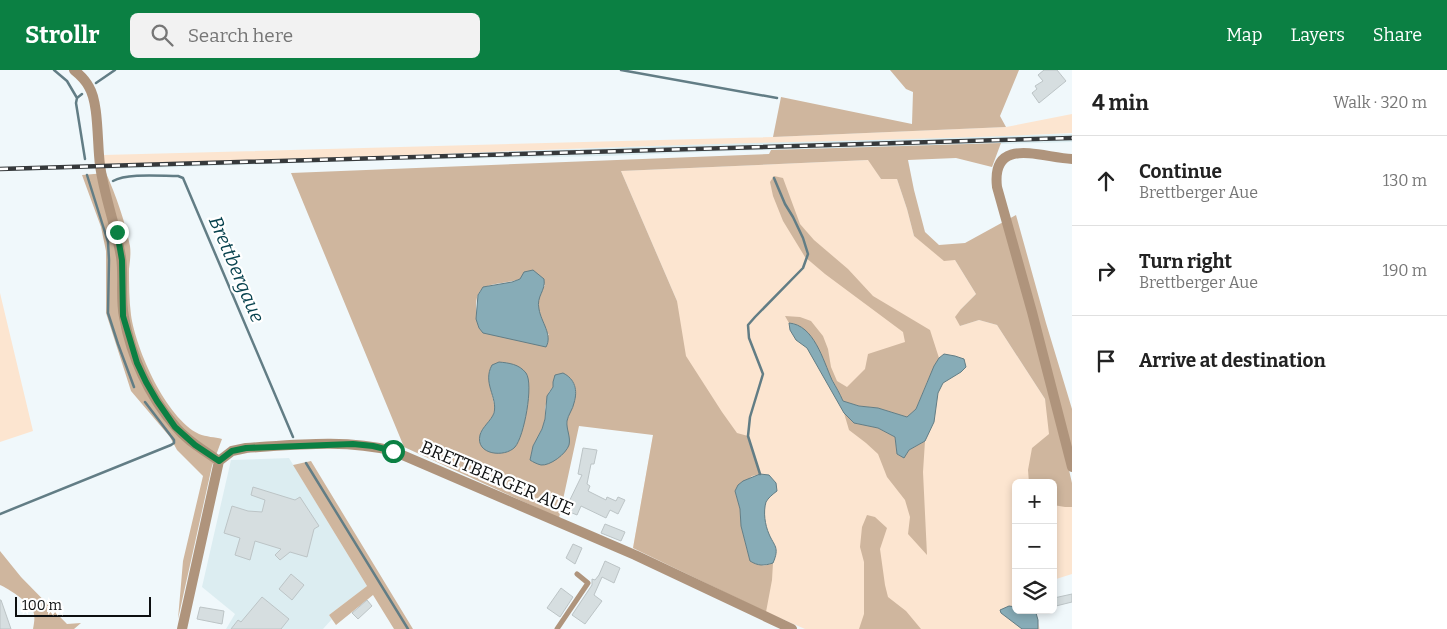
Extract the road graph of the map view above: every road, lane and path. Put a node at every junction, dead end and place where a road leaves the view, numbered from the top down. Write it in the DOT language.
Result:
graph roads {
  1 [pos="74,70"];
  2 [pos="1072,159"];
  3 [pos="219,461"];
  4 [pos="1072,466"];
  5 [pos="578,574"];
  6 [pos="182,629"];
  7 [pos="557,629"];
  8 [pos="792,629"];
  1 -- 3 [label="street"];
  2 -- 4 [label="street"];
  3 -- 6 [label="street"];
  3 -- 8 [label="street, BRETTBERGER AUE"];
  5 -- 7 [label="lane"];
}
